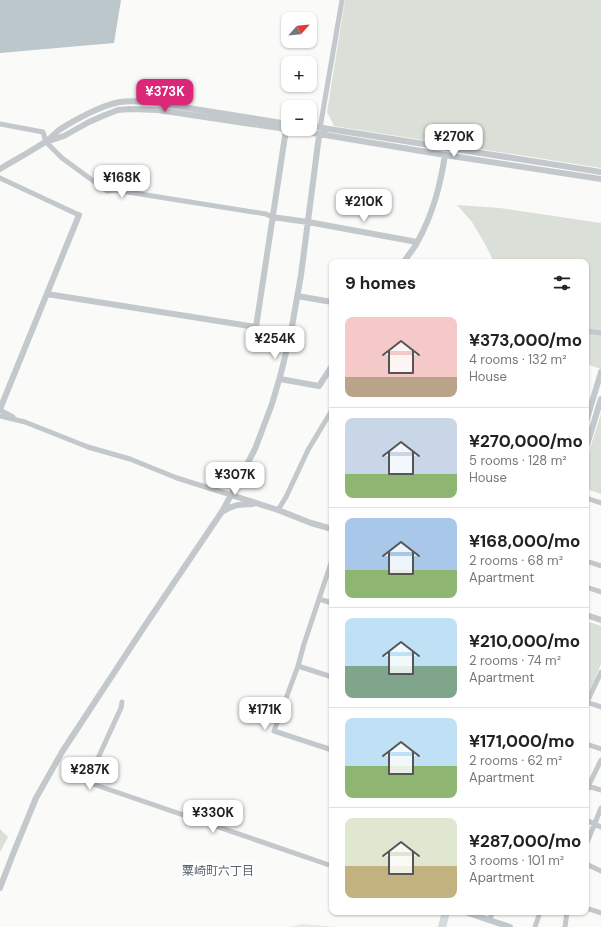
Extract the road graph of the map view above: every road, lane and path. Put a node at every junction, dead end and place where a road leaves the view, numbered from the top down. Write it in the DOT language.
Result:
graph roads {
  1 [pos="342,0"];
  2 [pos="0,124"];
  3 [pos="281,124"];
  4 [pos="317,130"];
  5 [pos="317,130"];
  6 [pos="320,131"];
  7 [pos="285,136"];
  8 [pos="46,142"];
  9 [pos="445,155"];
  10 [pos="0,169"];
  11 [pos="601,172"];
  12 [pos="0,178"];
  13 [pos="601,179"];
  14 [pos="79,215"];
  15 [pos="272,217"];
  16 [pos="308,222"];
  17 [pos="417,242"];
  18 [pos="406,259"];
  19 [pos="47,294"];
  20 [pos="297,296"];
  21 [pos="329,301"];
  22 [pos="589,332"];
  23 [pos="601,334"];
  24 [pos="329,371"];
  25 [pos="601,372"];
  26 [pos="280,378"];
  27 [pos="601,399"];
  28 [pos="0,410"];
  29 [pos="589,412"];
  30 [pos="329,415"];
  31 [pos="0,416"];
  32 [pos="25,422"];
  33 [pos="589,438"];
  34 [pos="231,495"];
  35 [pos="589,499"];
  36 [pos="601,503"];
  37 [pos="256,504"];
  38 [pos="278,510"];
  39 [pos="221,513"];
  40 [pos="329,528"];
  41 [pos="589,562"];
  42 [pos="601,566"];
  43 [pos="329,569"];
  44 [pos="589,588"];
  45 [pos="601,592"];
  46 [pos="319,599"];
  47 [pos="329,602"];
  48 [pos="589,616"];
  49 [pos="601,620"];
  50 [pos="298,666"];
  51 [pos="601,672"];
  52 [pos="329,676"];
  53 [pos="589,698"];
  54 [pos="122,702"];
  55 [pos="589,703"];
  56 [pos="601,708"];
  57 [pos="589,745"];
  58 [pos="329,749"];
  59 [pos="601,749"];
  60 [pos="601,760"];
  61 [pos="589,784"];
  62 [pos="589,788"];
  63 [pos="601,790"];
  64 [pos="601,808"];
  65 [pos="589,822"];
  66 [pos="594,824"];
  67 [pos="601,827"];
  68 [pos="589,837"];
  69 [pos="329,865"];
  70 [pos="589,865"];
  71 [pos="601,871"];
  72 [pos="0,888"];
  73 [pos="589,909"];
  74 [pos="601,914"];
  75 [pos="445,915"];
  76 [pos="474,915"];
  77 [pos="491,915"];
  78 [pos="539,915"];
  79 [pos="567,915"];
  80 [pos="490,920"];
  81 [pos="442,927"];
  82 [pos="510,927"];
  83 [pos="535,927"];
  84 [pos="565,927"];
  1 -- 6 [label="street"];
  2 -- 8 [label="street"];
  3 -- 8 [label="street"];
  4 -- 6 [label="street"];
  5 -- 6 [label="street"];
  6 -- 9 [label="street"];
  6 -- 11 [label="street"];
  6 -- 16 [label="street"];
  7 -- 15 [label="street"];
  8 -- 10 [label="street"];
  8 -- 15 [label="street"];
  9 -- 13 [label="street"];
  9 -- 17 [label="street"];
  12 -- 14 [label="street"];
  14 -- 19 [label="street"];
  15 -- 16 [label="street"];
  15 -- 19 [label="street"];
  16 -- 17 [label="street"];
  16 -- 20 [label="street"];
  17 -- 18 [label="street"];
  19 -- 28 [label="street"];
  20 -- 21 [label="street"];
  20 -- 26 [label="street"];
  22 -- 23 [label="street"];
  24 -- 26 [label="street"];
  25 -- 29 [label="street"];
  26 -- 34 [label="street"];
  27 -- 33 [label="street"];
  28 -- 32 [label="street"];
  30 -- 38 [label="street"];
  31 -- 32 [label="street"];
  32 -- 34 [label="street"];
  34 -- 37 [label="street"];
  34 -- 39 [label="street"];
  35 -- 36 [label="street"];
  37 -- 38 [label="street"];
  37 -- 39 [label="street"];
  38 -- 40 [label="street"];
  39 -- 72 [label="street"];
  41 -- 42 [label="street"];
  43 -- 46 [label="street"];
  44 -- 45 [label="street"];
  46 -- 47 [label="street"];
  46 -- 50 [label="street"];
  48 -- 49 [label="street"];
  50 -- 52 [label="street"];
  50 -- 58 [label="street"];
  51 -- 53 [label="street"];
  54 -- 69 [label="street"];
  55 -- 56 [label="street"];
  57 -- 59 [label="street"];
  60 -- 61 [label="street"];
  62 -- 63 [label="street"];
  64 -- 66 [label="street"];
  65 -- 66 [label="street"];
  66 -- 67 [label="street"];
  66 -- 68 [label="street"];
  70 -- 71 [label="street"];
  73 -- 74 [label="street"];
  75 -- 81 [label="main road"];
  76 -- 80 [label="street"];
  77 -- 80 [label="street"];
  78 -- 83 [label="street"];
  79 -- 84 [label="street"];
  80 -- 82 [label="street"];
}
